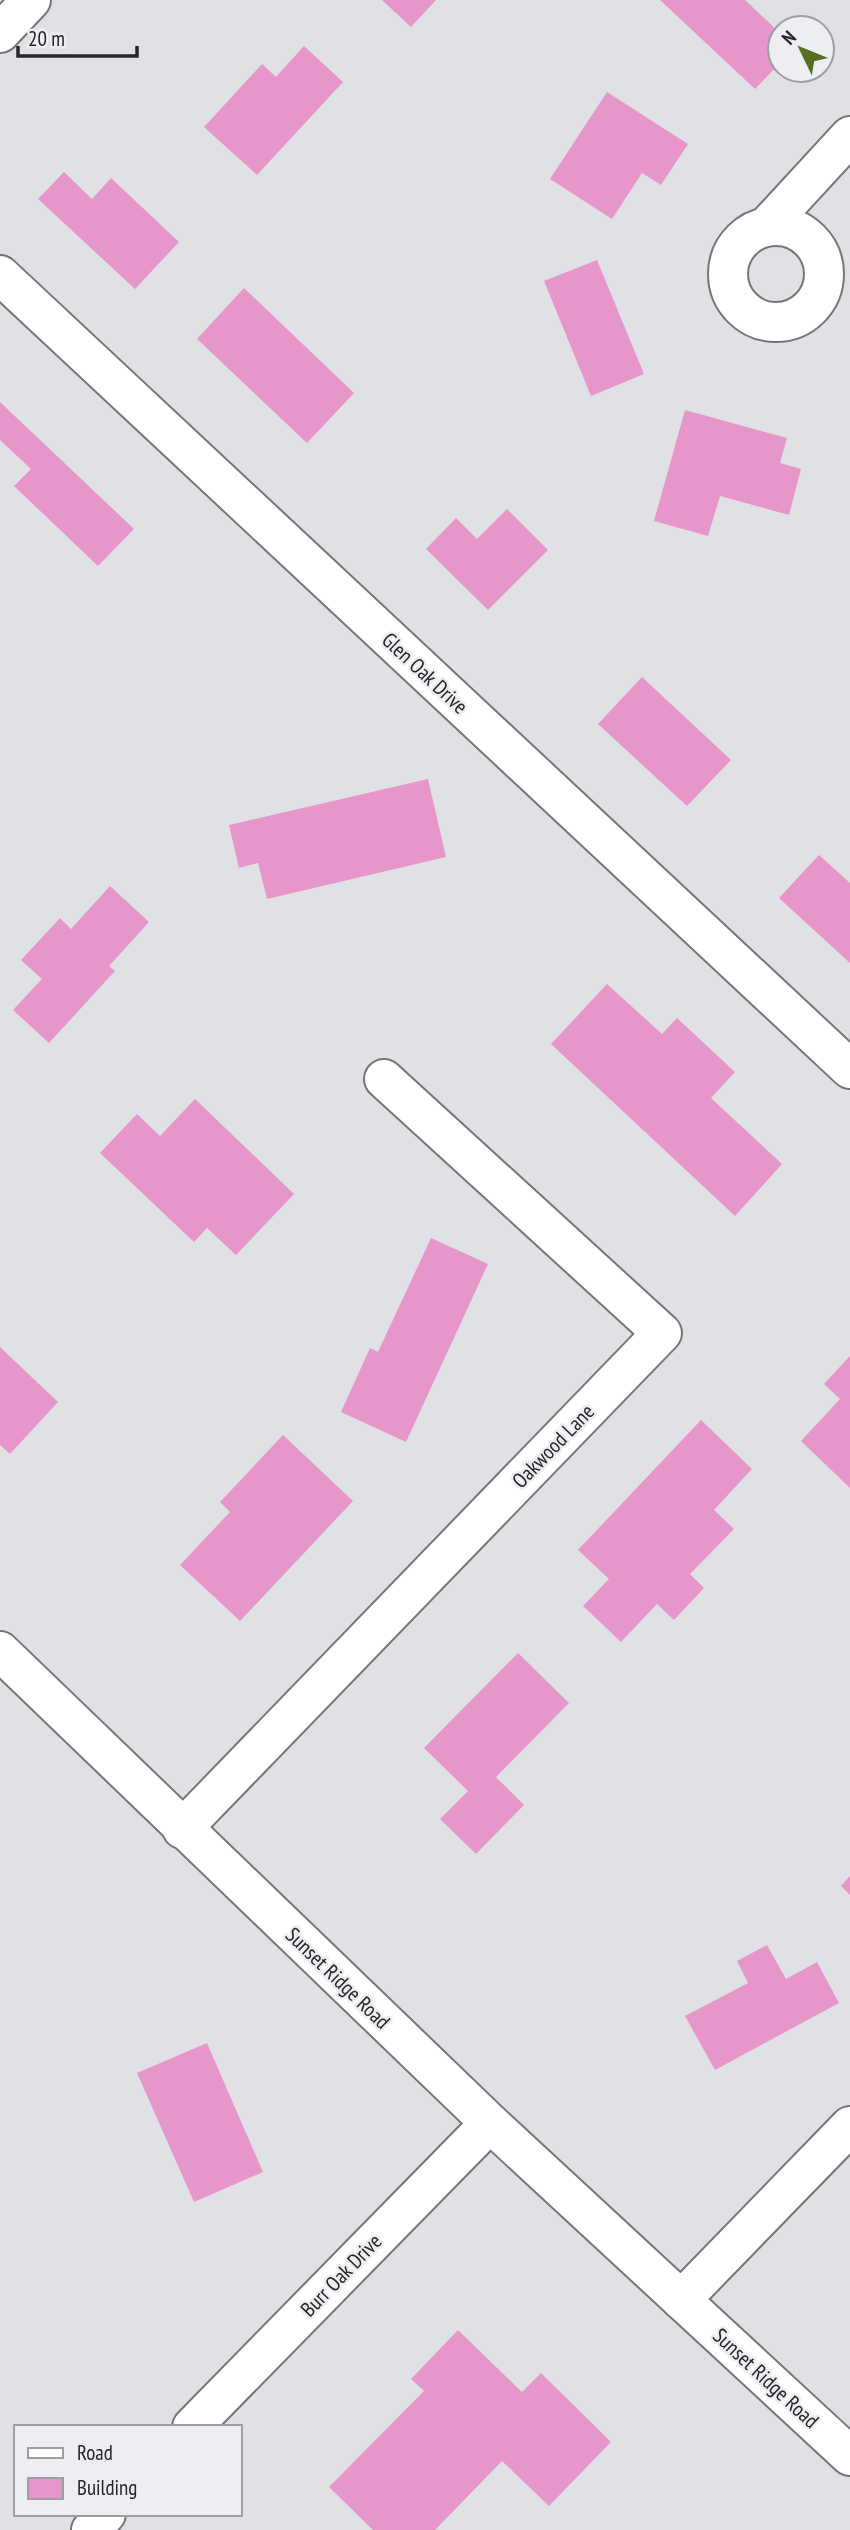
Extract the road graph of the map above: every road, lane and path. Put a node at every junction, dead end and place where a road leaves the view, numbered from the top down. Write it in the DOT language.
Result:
graph roads {
  1 [pos="850,136"];
  2 [pos="767,226"];
  3 [pos="0,275"];
  4 [pos="850,1069"];
  5 [pos="384,1079"];
  6 [pos="0,1651"];
  7 [pos="182,1829"];
  8 [pos="490,2123"];
  9 [pos="850,2126"];
  10 [pos="681,2300"];
  11 [pos="194,2425"];
  12 [pos="850,2456"];
  13 [pos="104,2516"];
  14 [pos="91,2530"];
  1 -- 2 [label="street"];
  3 -- 4 [label="street, Glen Oak Drive"];
  5 -- 7 [label="street, Oakwood Lane"];
  6 -- 7 [label="street, Sunset Ridge Road"];
  7 -- 8 [label="street, Sunset Ridge Road"];
  8 -- 10 [label="street, Sunset Ridge Road"];
  8 -- 11 [label="street, Burr Oak Drive"];
  9 -- 10 [label="street"];
  10 -- 12 [label="street, Sunset Ridge Road"];
  13 -- 14 [label="street"];
}
